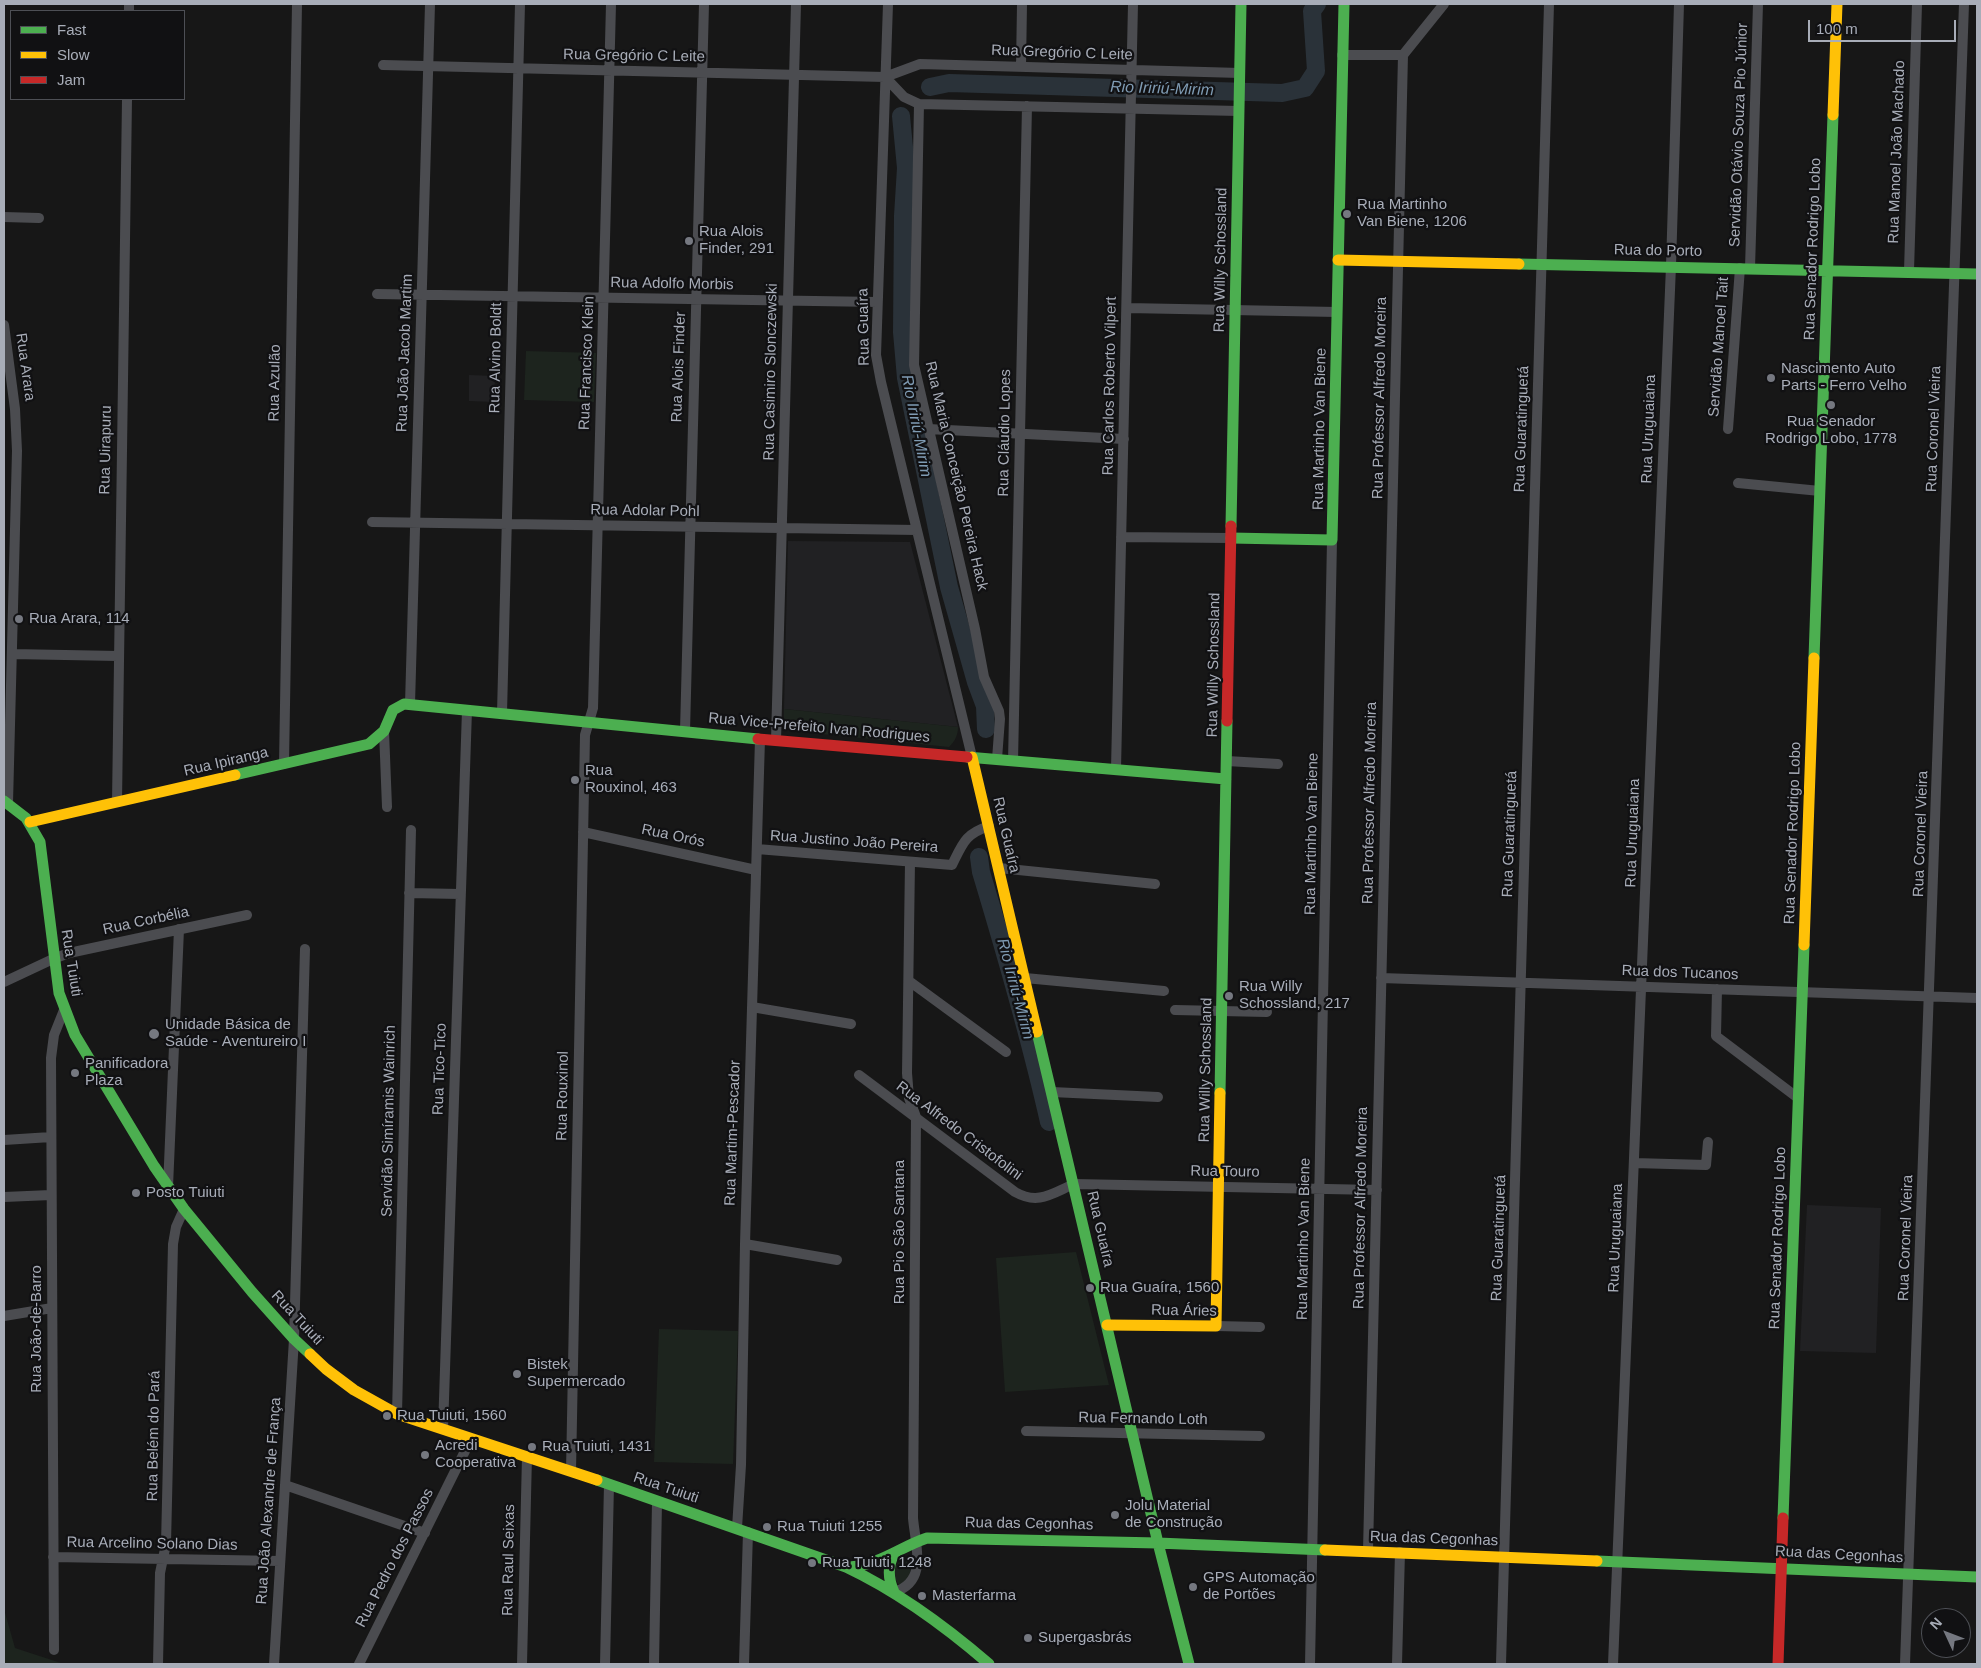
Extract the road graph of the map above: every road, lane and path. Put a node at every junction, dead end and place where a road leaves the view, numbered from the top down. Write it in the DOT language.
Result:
graph roads {
  1 [pos="297,4"];
  2 [pos="430,4"];
  3 [pos="520,4"];
  4 [pos="611,4"];
  5 [pos="704,4"];
  6 [pos="796,4"];
  7 [pos="888,4"];
  8 [pos="1022,4"];
  9 [pos="1133,4"];
  10 [pos="1241,4"];
  11 [pos="1344,4"];
  12 [pos="1444,4"];
  13 [pos="1549,4"];
  14 [pos="1679,4"];
  15 [pos="1758,4"];
  16 [pos="1837,4"];
  17 [pos="1917,4"];
  18 [pos="1964,4"];
  19 [pos="1403,55"];
  20 [pos="1342,56"];
  21 [pos="383,65"];
  22 [pos="428,66"];
  23 [pos="1021,66"];
  24 [pos="518,68"];
  25 [pos="609,70"];
  26 [pos="702,72"];
  27 [pos="1132,74"];
  28 [pos="794,75"];
  29 [pos="885,77"];
  30 [pos="1240,77"];
  31 [pos="127,100"];
  32 [pos="919,104"];
  33 [pos="1239,105"];
  34 [pos="1027,106"];
  35 [pos="1132,108"];
  36 [pos="4,217"];
  37 [pos="39,218"];
  38 [pos="1338,260"];
  39 [pos="1398,261"];
  40 [pos="1542,264"];
  41 [pos="1671,266"];
  42 [pos="1745,268"];
  43 [pos="1828,269"];
  44 [pos="1909,271"];
  45 [pos="1955,273"];
  46 [pos="1977,274"];
  47 [pos="377,294"];
  48 [pos="422,295"];
  49 [pos="512,296"];
  50 [pos="604,298"];
  51 [pos="696,299"];
  52 [pos="787,301"];
  53 [pos="877,302"];
  54 [pos="1127,308"];
  55 [pos="1235,310"];
  56 [pos="1337,312"];
  57 [pos="4,325"];
  58 [pos="928,429"];
  59 [pos="1728,429"];
  60 [pos="1020,434"];
  61 [pos="1124,439"];
  62 [pos="1738,483"];
  63 [pos="1820,491"];
  64 [pos="372,522"];
  65 [pos="416,523"];
  66 [pos="507,524"];
  67 [pos="598,525"];
  68 [pos="690,527"];
  69 [pos="782,528"];
  70 [pos="917,530"];
  71 [pos="1121,537"];
  72 [pos="1231,538"];
  73 [pos="1332,540"];
  74 [pos="9,578"];
  75 [pos="12,654"];
  76 [pos="118,656"];
  77 [pos="410,704"];
  78 [pos="467,710"];
  79 [pos="502,713"];
  80 [pos="590,722"];
  81 [pos="384,731"];
  82 [pos="684,731"];
  83 [pos="760,739"];
  84 [pos="776,740"];
  85 [pos="972,757"];
  86 [pos="997,759"];
  87 [pos="1013,761"];
  88 [pos="1227,761"];
  89 [pos="284,764"];
  90 [pos="1278,764"];
  91 [pos="1116,769"];
  92 [pos="1226,779"];
  93 [pos="6,802"];
  94 [pos="117,802"];
  95 [pos="387,807"];
  96 [pos="30,822"];
  97 [pos="989,826"];
  98 [pos="411,830"];
  99 [pos="583,832"];
  100 [pos="757,850"];
  101 [pos="910,862"];
  102 [pos="999,868"];
  103 [pos="756,870"];
  104 [pos="1155,884"];
  105 [pos="409,893"];
  106 [pos="460,894"];
  107 [pos="246,915"];
  108 [pos="179,929"];
  109 [pos="305,949"];
  110 [pos="53,959"];
  111 [pos="1025,978"];
  112 [pos="1381,978"];
  113 [pos="909,981"];
  114 [pos="4,982"];
  115 [pos="1521,983"];
  116 [pos="1641,987"];
  117 [pos="1717,989"];
  118 [pos="1164,991"];
  119 [pos="1802,992"];
  120 [pos="1930,997"];
  121 [pos="1977,998"];
  122 [pos="752,1007"];
  123 [pos="64,1010"];
  124 [pos="1175,1010"];
  125 [pos="1222,1011"];
  126 [pos="1266,1012"];
  127 [pos="851,1024"];
  128 [pos="1006,1052"];
  129 [pos="859,1075"];
  130 [pos="1052,1092"];
  131 [pos="1158,1097"];
  132 [pos="1798,1098"];
  133 [pos="916,1117"];
  134 [pos="51,1137"];
  135 [pos="4,1140"];
  136 [pos="1708,1142"];
  137 [pos="1634,1163"];
  138 [pos="1074,1184"];
  139 [pos="1218,1187"];
  140 [pos="168,1188"];
  141 [pos="1320,1189"];
  142 [pos="1377,1190"];
  143 [pos="51,1195"];
  144 [pos="4,1197"];
  145 [pos="184,1209"];
  146 [pos="745,1244"];
  147 [pos="837,1260"];
  148 [pos="52,1308"];
  149 [pos="4,1316"];
  150 [pos="1107,1324"];
  151 [pos="1216,1326"];
  152 [pos="1260,1327"];
  153 [pos="294,1339"];
  154 [pos="397,1414"];
  155 [pos="443,1430"];
  156 [pos="1026,1431"];
  157 [pos="1132,1433"];
  158 [pos="1260,1436"];
  159 [pos="471,1439"];
  160 [pos="527,1456"];
  161 [pos="571,1471"];
  162 [pos="609,1484"];
  163 [pos="285,1485"];
  164 [pos="657,1502"];
  165 [pos="742,1530"];
  166 [pos="425,1533"];
  167 [pos="916,1540"];
  168 [pos="1158,1542"];
  169 [pos="1313,1549"];
  170 [pos="1368,1551"];
  171 [pos="1400,1552"];
  172 [pos="894,1554"];
  173 [pos="1504,1556"];
  174 [pos="53,1557"];
  175 [pos="164,1559"];
  176 [pos="280,1560"];
  177 [pos="1618,1561"];
  178 [pos="846,1567"];
  179 [pos="1782,1568"];
  180 [pos="1908,1573"];
  181 [pos="1977,1577"];
  182 [pos="894,1592"];
  183 [pos="54,1650"];
  184 [pos="158,1664"];
  185 [pos="274,1664"];
  186 [pos="359,1664"];
  187 [pos="522,1664"];
  188 [pos="605,1664"];
  189 [pos="654,1664"];
  190 [pos="744,1664"];
  191 [pos="989,1664"];
  192 [pos="1189,1664"];
  193 [pos="1310,1664"];
  194 [pos="1397,1664"];
  195 [pos="1501,1664"];
  196 [pos="1613,1664"];
  197 [pos="1778,1664"];
  198 [pos="1906,1664"];
  1 -- 89 [label="street, Rua Azulão"];
  2 -- 22 [label="street, Rua João Jacob Martim"];
  3 -- 24 [label="street, Rua Alvino Boldt"];
  4 -- 25 [label="street, Rua Francisco Klein"];
  5 -- 26 [label="street, Rua Alois Finder"];
  6 -- 28 [label="street, Rua Casimiro Slonczewski"];
  7 -- 29 [label="street, Rua Guaíra"];
  8 -- 23 [label="street"];
  9 -- 27 [label="street, Rua Carlos Roberto Vilpert"];
  10 -- 30 [label="street, Rua Willy Schossland"];
  11 -- 20 [label="street, Rua Martinho Van Biene"];
  12 -- 19 [label="street"];
  13 -- 40 [label="street, Rua Guaratinguetá"];
  14 -- 41 [label="street, Rua Uruguaiana"];
  15 -- 42 [label="street, Servidão Otávio Souza Pio Júnior"];
  16 -- 43 [label="street, Rua Senador Rodrigo Lobo"];
  17 -- 44 [label="street, Rua Manoel João Machado"];
  18 -- 45 [label="street, Rua Coronel Vieira"];
  19 -- 20 [label="street"];
  19 -- 39 [label="street, Rua Professor Alfredo Moreira"];
  20 -- 38 [label="street, Rua Martinho Van Biene"];
  21 -- 22 [label="street, Rua Gregório C Leite"];
  22 -- 24 [label="street, Rua Gregório C Leite"];
  22 -- 48 [label="street, Rua João Jacob Martim"];
  23 -- 27 [label="street, Rua Gregório C Leite"];
  23 -- 29 [label="street, Rua Gregório C Leite"];
  24 -- 25 [label="street, Rua Gregório C Leite"];
  24 -- 49 [label="street, Rua Alvino Boldt"];
  25 -- 26 [label="street, Rua Gregório C Leite"];
  25 -- 50 [label="street, Rua Francisco Klein"];
  26 -- 28 [label="street, Rua Gregório C Leite"];
  26 -- 51 [label="street, Rua Alois Finder"];
  27 -- 30 [label="street, Rua Gregório C Leite"];
  27 -- 35 [label="street, Rua Carlos Roberto Vilpert"];
  28 -- 29 [label="street, Rua Gregório C Leite"];
  28 -- 52 [label="street, Rua Casimiro Slonczewski"];
  29 -- 32 [label="street"];
  29 -- 53 [label="street, Rua Guaíra"];
  30 -- 33 [label="street, Rua Willy Schossland"];
  31 -- 76 [label="street, Rua Uirapuru"];
  32 -- 34 [label="street"];
  32 -- 58 [label="street, Rua Maria Conceição Pereira Hack"];
  33 -- 35 [label="street"];
  33 -- 55 [label="street, Rua Willy Schossland"];
  34 -- 35 [label="street"];
  34 -- 60 [label="street, Rua Cláudio Lopes"];
  35 -- 54 [label="street, Rua Carlos Roberto Vilpert"];
  36 -- 37 [label="street"];
  38 -- 39 [label="street, Rua do Porto"];
  38 -- 56 [label="street, Rua Martinho Van Biene"];
  39 -- 40 [label="street, Rua do Porto"];
  39 -- 112 [label="street, Rua Professor Alfredo Moreira"];
  40 -- 41 [label="street, Rua do Porto"];
  40 -- 115 [label="street, Rua Guaratinguetá"];
  41 -- 42 [label="street, Rua do Porto"];
  41 -- 116 [label="street, Rua Uruguaiana"];
  42 -- 43 [label="street, Rua do Porto"];
  42 -- 59 [label="street, Servidão Manoel Tait"];
  43 -- 44 [label="street, Rua do Porto"];
  43 -- 63 [label="street, Rua Senador Rodrigo Lobo"];
  44 -- 45 [label="street, Rua do Porto"];
  45 -- 46 [label="street, Rua do Porto"];
  45 -- 120 [label="street, Rua Coronel Vieira"];
  47 -- 48 [label="street, Rua Adolfo Morbis"];
  48 -- 49 [label="street, Rua Adolfo Morbis"];
  48 -- 65 [label="street, Rua João Jacob Martim"];
  49 -- 50 [label="street, Rua Adolfo Morbis"];
  49 -- 66 [label="street, Rua Alvino Boldt"];
  50 -- 51 [label="street, Rua Adolfo Morbis"];
  50 -- 67 [label="street, Rua Francisco Klein"];
  51 -- 52 [label="street, Rua Adolfo Morbis"];
  51 -- 68 [label="street, Rua Alois Finder"];
  52 -- 53 [label="street, Rua Adolfo Morbis"];
  52 -- 69 [label="street, Rua Casimiro Slonczewski"];
  53 -- 70 [label="street, Rua Guaíra"];
  54 -- 55 [label="street"];
  54 -- 61 [label="street, Rua Carlos Roberto Vilpert"];
  55 -- 56 [label="street"];
  55 -- 72 [label="street, Rua Willy Schossland"];
  56 -- 73 [label="street, Rua Martinho Van Biene"];
  57 -- 74 [label="street, Rua Arara"];
  58 -- 60 [label="street"];
  58 -- 86 [label="street, Rua Maria Conceição Pereira Hack"];
  60 -- 61 [label="street"];
  60 -- 87 [label="street, Rua Cláudio Lopes"];
  61 -- 71 [label="street, Rua Carlos Roberto Vilpert"];
  62 -- 63 [label="street"];
  63 -- 119 [label="street, Rua Senador Rodrigo Lobo"];
  64 -- 65 [label="street, Rua Adolar Pohl"];
  65 -- 66 [label="street, Rua Adolar Pohl"];
  65 -- 77 [label="street, Rua João Jacob Martim"];
  66 -- 67 [label="street, Rua Adolar Pohl"];
  66 -- 79 [label="street, Rua Alvino Boldt"];
  67 -- 68 [label="street, Rua Adolar Pohl"];
  67 -- 80 [label="street, Rua Francisco Klein"];
  68 -- 69 [label="street, Rua Adolar Pohl"];
  68 -- 82 [label="street, Rua Alois Finder"];
  69 -- 70 [label="street, Rua Adolar Pohl"];
  69 -- 84 [label="street, Rua Casimiro Slonczewski"];
  70 -- 85 [label="street, Rua Guaíra"];
  71 -- 72 [label="street"];
  71 -- 91 [label="street, Rua Carlos Roberto Vilpert"];
  72 -- 73 [label="street"];
  72 -- 88 [label="street, Rua Willy Schossland"];
  73 -- 141 [label="street, Rua Martinho Van Biene"];
  74 -- 75 [label="street, Rua Arara"];
  75 -- 76 [label="street"];
  75 -- 93 [label="street, Rua Arara"];
  76 -- 94 [label="street, Rua Uirapuru"];
  77 -- 78 [label="street, Rua Vice-Prefeito Ivan Rodrigues"];
  77 -- 81 [label="street, Rua Ipiranga"];
  78 -- 79 [label="street, Rua Vice-Prefeito Ivan Rodrigues"];
  78 -- 106 [label="street, Rua Tico-Tico"];
  79 -- 80 [label="street, Rua Vice-Prefeito Ivan Rodrigues"];
  80 -- 82 [label="street, Rua Vice-Prefeito Ivan Rodrigues"];
  80 -- 99 [label="street, Rua Rouxinol"];
  81 -- 89 [label="street, Rua Ipiranga"];
  81 -- 95 [label="street"];
  82 -- 83 [label="street, Rua Vice-Prefeito Ivan Rodrigues"];
  83 -- 84 [label="street, Rua Vice-Prefeito Ivan Rodrigues"];
  83 -- 100 [label="street, Rua Martim-Pescador"];
  84 -- 85 [label="street, Rua Vice-Prefeito Ivan Rodrigues"];
  85 -- 86 [label="street, Rua Vice-Prefeito Ivan Rodrigues"];
  85 -- 97 [label="street, Rua Guaíra"];
  86 -- 87 [label="street, Rua Vice-Prefeito Ivan Rodrigues"];
  87 -- 91 [label="street, Rua Vice-Prefeito Ivan Rodrigues"];
  88 -- 90 [label="street"];
  88 -- 92 [label="street, Rua Willy Schossland"];
  89 -- 94 [label="street, Rua Ipiranga"];
  91 -- 92 [label="street, Rua Vice-Prefeito Ivan Rodrigues"];
  92 -- 125 [label="street, Rua Willy Schossland"];
  93 -- 96 [label="street, Rua Tuiuti"];
  94 -- 96 [label="street, Rua Ipiranga"];
  96 -- 110 [label="street, Rua Tuiuti"];
  97 -- 101 [label="street, Rua Justino João Pereira"];
  97 -- 102 [label="street, Rua Guaíra"];
  98 -- 105 [label="street, Servidão Simíramis Wainrich"];
  99 -- 103 [label="street, Rua Orós"];
  99 -- 161 [label="street, Rua Rouxinol"];
  100 -- 101 [label="street, Rua Justino João Pereira"];
  100 -- 103 [label="street, Rua Martim-Pescador"];
  101 -- 113 [label="street, Rua Pio São Santana"];
  102 -- 104 [label="street"];
  102 -- 111 [label="street, Rua Guaíra"];
  103 -- 122 [label="street, Rua Martim-Pescador"];
  105 -- 106 [label="street"];
  105 -- 154 [label="street, Servidão Simíramis Wainrich"];
  106 -- 155 [label="street, Rua Tico-Tico"];
  107 -- 108 [label="street, Rua Corbélia"];
  108 -- 110 [label="street, Rua Corbélia"];
  108 -- 140 [label="street"];
  109 -- 153 [label="street, Rua João Alexandre de França"];
  110 -- 114 [label="street, Rua Corbélia"];
  110 -- 123 [label="street, Rua Tuiuti"];
  111 -- 118 [label="street"];
  111 -- 130 [label="street, Rua Guaíra"];
  112 -- 115 [label="street, Rua dos Tucanos"];
  112 -- 142 [label="street, Rua Professor Alfredo Moreira"];
  113 -- 128 [label="street"];
  113 -- 133 [label="street, Rua Pio São Santana"];
  115 -- 116 [label="street, Rua dos Tucanos"];
  115 -- 173 [label="street, Rua Guaratinguetá"];
  116 -- 117 [label="street, Rua dos Tucanos"];
  116 -- 137 [label="street, Rua Uruguaiana"];
  117 -- 119 [label="street, Rua dos Tucanos"];
  117 -- 132 [label="street"];
  119 -- 120 [label="street, Rua dos Tucanos"];
  119 -- 132 [label="street, Rua Senador Rodrigo Lobo"];
  120 -- 121 [label="street, Rua dos Tucanos"];
  120 -- 180 [label="street, Rua Coronel Vieira"];
  122 -- 127 [label="street"];
  122 -- 146 [label="street, Rua Martim-Pescador"];
  123 -- 134 [label="street, Rua João-de-Barro"];
  123 -- 140 [label="street, Rua Tuiuti"];
  124 -- 125 [label="street"];
  125 -- 126 [label="street"];
  125 -- 139 [label="street, Rua Willy Schossland"];
  129 -- 133 [label="street, Rua Alfredo Cristofolini"];
  130 -- 131 [label="street"];
  130 -- 138 [label="street, Rua Guaíra"];
  132 -- 179 [label="street, Rua Senador Rodrigo Lobo"];
  133 -- 138 [label="street, Rua Alfredo Cristofolini"];
  133 -- 167 [label="street, Rua Pio São Santana"];
  134 -- 135 [label="street"];
  134 -- 143 [label="street, Rua João-de-Barro"];
  136 -- 137 [label="street"];
  137 -- 177 [label="street, Rua Uruguaiana"];
  138 -- 139 [label="street, Rua Touro"];
  138 -- 150 [label="street, Rua Guaíra"];
  139 -- 141 [label="street, Rua Touro"];
  139 -- 151 [label="street, Rua Willy Schossland"];
  140 -- 145 [label="street, Rua Tuiuti"];
  141 -- 142 [label="street, Rua Touro"];
  141 -- 169 [label="street, Rua Martinho Van Biene"];
  142 -- 170 [label="street, Rua Professor Alfredo Moreira"];
  143 -- 144 [label="street"];
  143 -- 148 [label="street, Rua João-de-Barro"];
  145 -- 153 [label="street, Rua Tuiuti"];
  145 -- 175 [label="street, Rua Belém do Pará"];
  146 -- 147 [label="street"];
  146 -- 165 [label="street, Rua Martim-Pescador"];
  148 -- 149 [label="street"];
  148 -- 174 [label="street, Rua João-de-Barro"];
  150 -- 151 [label="street, Rua Áries"];
  150 -- 157 [label="street, Rua Guaíra"];
  151 -- 152 [label="street, Rua Áries"];
  153 -- 154 [label="street, Rua Tuiuti"];
  153 -- 163 [label="street, Rua João Alexandre de França"];
  154 -- 155 [label="street, Rua Tuiuti"];
  155 -- 159 [label="street, Rua Tuiuti"];
  156 -- 157 [label="street, Rua Fernando Loth"];
  157 -- 158 [label="street, Rua Fernando Loth"];
  157 -- 168 [label="street, Rua Guaíra"];
  159 -- 160 [label="street, Rua Tuiuti"];
  159 -- 166 [label="street, Rua Pedro dos Passos"];
  160 -- 161 [label="street, Rua Tuiuti"];
  160 -- 187 [label="street, Rua Raul Seixas"];
  161 -- 162 [label="street, Rua Tuiuti"];
  162 -- 164 [label="street, Rua Tuiuti"];
  162 -- 188 [label="street"];
  163 -- 166 [label="street"];
  163 -- 176 [label="street, Rua João Alexandre de França"];
  164 -- 165 [label="street, Rua Tuiuti"];
  164 -- 189 [label="street"];
  165 -- 178 [label="street, Rua Tuiuti"];
  165 -- 190 [label="street, Rua Martim-Pescador"];
  166 -- 186 [label="street, Rua Pedro dos Passos"];
  167 -- 168 [label="street, Rua das Cegonhas"];
  167 -- 172 [label="street, Rua das Cegonhas"];
  167 -- 182 [label="street, Rua Pio São Santana"];
  168 -- 169 [label="street, Rua das Cegonhas"];
  168 -- 192 [label="street, Rua Guaíra"];
  169 -- 170 [label="street, Rua das Cegonhas"];
  169 -- 193 [label="street, Rua Martinho Van Biene"];
  170 -- 171 [label="street, Rua das Cegonhas"];
  171 -- 173 [label="street, Rua das Cegonhas"];
  171 -- 194 [label="street"];
  172 -- 178 [label="street, Rua Tuiuti"];
  172 -- 182 [label="street"];
  173 -- 177 [label="street, Rua das Cegonhas"];
  173 -- 195 [label="street, Rua Guaratinguetá"];
  174 -- 175 [label="street, Rua Arcelino Solano Dias"];
  174 -- 183 [label="street, Rua João-de-Barro"];
  175 -- 176 [label="street, Rua Arcelino Solano Dias"];
  175 -- 184 [label="street, Rua Belém do Pará"];
  176 -- 185 [label="street, Rua João Alexandre de França"];
  177 -- 179 [label="street, Rua das Cegonhas"];
  177 -- 196 [label="street, Rua Uruguaiana"];
  178 -- 182 [label="street, Rua Tuiuti"];
  179 -- 180 [label="street, Rua das Cegonhas"];
  179 -- 197 [label="street, Rua Senador Rodrigo Lobo"];
  180 -- 181 [label="street, Rua das Cegonhas"];
  180 -- 198 [label="street, Rua Coronel Vieira"];
  182 -- 191 [label="street, Rua Tuiuti"];
}
